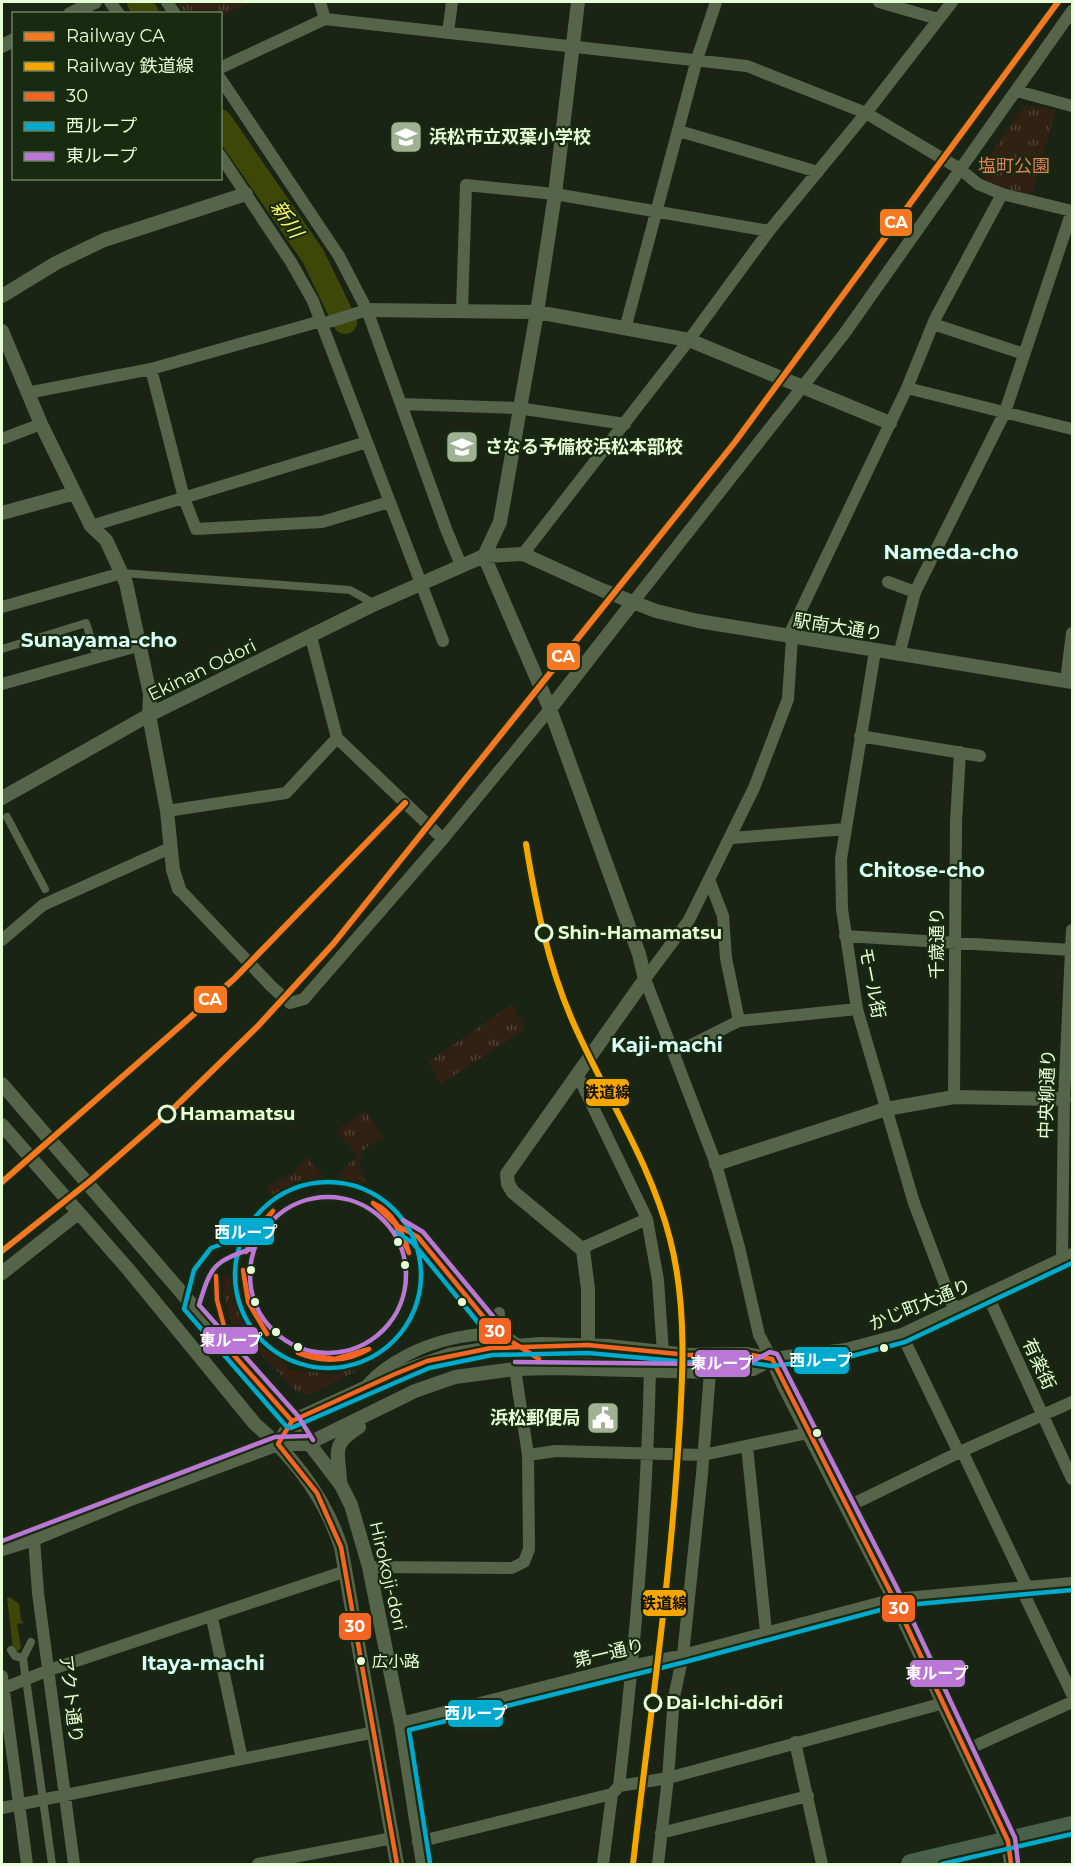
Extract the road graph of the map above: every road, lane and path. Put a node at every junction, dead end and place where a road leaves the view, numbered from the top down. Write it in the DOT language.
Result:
graph roads {
  1 [pos="95,2"];
  2 [pos="320,2"];
  3 [pos="452,2"];
  4 [pos="578,2"];
  5 [pos="716,2"];
  6 [pos="879,2"];
  7 [pos="952,2"];
  8 [pos="1072,11"];
  9 [pos="74,12"];
  10 [pos="325,19"];
  11 [pos="938,19"];
  12 [pos="448,33"];
  13 [pos="572,46"];
  14 [pos="697,59"];
  15 [pos="222,67"];
  16 [pos="222,81"];
  17 [pos="1017,91"];
  18 [pos="1072,106"];
  19 [pos="866,113"];
  20 [pos="679,131"];
  21 [pos="222,158"];
  22 [pos="960,169"];
  23 [pos="818,172"];
  24 [pos="246,194"];
  25 [pos="555,194"];
  26 [pos="1002,194"];
  27 [pos="655,210"];
  28 [pos="1072,211"];
  29 [pos="769,231"];
  30 [pos="2,296"];
  31 [pos="364,310"];
  32 [pos="462,311"];
  33 [pos="537,312"];
  34 [pos="324,322"];
  35 [pos="933,324"];
  36 [pos="625,328"];
  37 [pos="2,332"];
  38 [pos="689,340"];
  39 [pos="1024,354"];
  40 [pos="151,369"];
  41 [pos="803,386"];
  42 [pos="907,388"];
  43 [pos="27,393"];
  44 [pos="402,404"];
  45 [pos="518,408"];
  46 [pos="1005,412"];
  47 [pos="890,423"];
  48 [pos="41,424"];
  49 [pos="625,424"];
  50 [pos="1072,429"];
  51 [pos="2,439"];
  52 [pos="367,442"];
  53 [pos="75,493"];
  54 [pos="184,498"];
  55 [pos="389,502"];
  56 [pos="2,513"];
  57 [pos="91,526"];
  58 [pos="523,554"];
  59 [pos="484,556"];
  60 [pos="458,566"];
  61 [pos="122,573"];
  62 [pos="888,582"];
  63 [pos="422,583"];
  64 [pos="915,592"];
  65 [pos="634,602"];
  66 [pos="375,604"];
  67 [pos="2,607"];
  68 [pos="1072,633"];
  69 [pos="311,637"];
  70 [pos="790,638"];
  71 [pos="444,641"];
  72 [pos="141,645"];
  73 [pos="2,649"];
  74 [pos="875,651"];
  75 [pos="899,655"];
  76 [pos="97,657"];
  77 [pos="1069,682"];
  78 [pos="2,684"];
  79 [pos="550,709"];
  80 [pos="149,715"];
  81 [pos="860,736"];
  82 [pos="337,738"];
  83 [pos="960,752"];
  84 [pos="980,756"];
  85 [pos="2,798"];
  86 [pos="167,811"];
  87 [pos="7,817"];
  88 [pos="846,828"];
  89 [pos="732,838"];
  90 [pos="443,839"];
  91 [pos="170,848"];
  92 [pos="710,882"];
  93 [pos="45,888"];
  94 [pos="179,889"];
  95 [pos="1072,930"];
  96 [pos="845,936"];
  97 [pos="2,940"];
  98 [pos="955,942"];
  99 [pos="1071,951"];
  100 [pos="645,979"];
  101 [pos="857,1009"];
  102 [pos="739,1021"];
  103 [pos="674,1049"];
  104 [pos="578,1076"];
  105 [pos="2,1084"];
  106 [pos="954,1097"];
  107 [pos="1064,1099"];
  108 [pos="886,1109"];
  109 [pos="2,1125"];
  110 [pos="716,1164"];
  111 [pos="78,1213"];
  112 [pos="646,1220"];
  113 [pos="582,1248"];
  114 [pos="1067,1258"];
  115 [pos="2,1273"];
  116 [pos="988,1296"];
  117 [pos="955,1311"];
  118 [pos="499,1313"];
  119 [pos="495,1331"];
  120 [pos="902,1335"];
  121 [pos="524,1345"];
  122 [pos="588,1345"];
  123 [pos="663,1353"];
  124 [pos="772,1359"];
  125 [pos="515,1369"];
  126 [pos="646,1369"];
  127 [pos="666,1370"];
  128 [pos="710,1372"];
  129 [pos="455,1377"];
  130 [pos="431,1386"];
  131 [pos="366,1388"];
  132 [pos="1072,1402"];
  133 [pos="1043,1415"];
  134 [pos="292,1421"];
  135 [pos="808,1433"];
  136 [pos="280,1440"];
  137 [pos="304,1440"];
  138 [pos="747,1446"];
  139 [pos="648,1452"];
  140 [pos="961,1452"];
  141 [pos="528,1455"];
  142 [pos="703,1455"];
  143 [pos="1072,1479"];
  144 [pos="340,1485"];
  145 [pos="847,1507"];
  146 [pos="34,1539"];
  147 [pos="2,1549"];
  148 [pos="369,1567"];
  149 [pos="346,1571"];
  150 [pos="1072,1583"];
  151 [pos="1024,1587"];
  152 [pos="894,1599"];
  153 [pos="212,1617"];
  154 [pos="766,1632"];
  155 [pos="32,1642"];
  156 [pos="11,1650"];
  157 [pos="683,1655"];
  158 [pos="23,1658"];
  159 [pos="630,1666"];
  160 [pos="49,1670"];
  161 [pos="25,1674"];
  162 [pos="2,1685"];
  163 [pos="27,1686"];
  164 [pos="1072,1694"];
  165 [pos="1072,1702"];
  166 [pos="944,1703"];
  167 [pos="401,1724"];
  168 [pos="375,1732"];
  169 [pos="795,1742"];
  170 [pos="966,1750"];
  171 [pos="242,1759"];
  172 [pos="668,1778"];
  173 [pos="616,1790"];
  174 [pos="66,1794"];
  175 [pos="808,1796"];
  176 [pos="43,1799"];
  177 [pos="20,1803"];
  178 [pos="2,1808"];
  179 [pos="1072,1826"];
  180 [pos="661,1833"];
  181 [pos="393,1838"];
  182 [pos="1008,1841"];
  183 [pos="418,1842"];
  184 [pos="27,1864"];
  185 [pos="52,1864"];
  186 [pos="74,1864"];
  187 [pos="258,1864"];
  188 [pos="397,1864"];
  189 [pos="423,1864"];
  190 [pos="603,1864"];
  191 [pos="658,1864"];
  192 [pos="822,1864"];
  193 [pos="911,1864"];
  194 [pos="1011,1864"];
  1 -- 9 [label="street"];
  2 -- 10 [label="street"];
  3 -- 12 [label="street"];
  4 -- 13 [label="street"];
  5 -- 14 [label="street"];
  6 -- 11 [label="street"];
  7 -- 11 [label="street"];
  8 -- 17 [label="street"];
  10 -- 12 [label="street"];
  10 -- 15 [label="street"];
  11 -- 19 [label="street"];
  12 -- 13 [label="street"];
  13 -- 14 [label="street"];
  13 -- 25 [label="street"];
  14 -- 19 [label="street"];
  14 -- 20 [label="street"];
  16 -- 31 [label="street"];
  17 -- 18 [label="street"];
  17 -- 22 [label="street"];
  19 -- 22 [label="street"];
  19 -- 23 [label="street"];
  20 -- 23 [label="street"];
  20 -- 27 [label="street"];
  21 -- 24 [label="street"];
  22 -- 26 [label="street"];
  22 -- 41 [label="street"];
  23 -- 29 [label="street"];
  24 -- 30 [label="street"];
  24 -- 34 [label="street"];
  25 -- 27 [label="street"];
  25 -- 32 [label="street"];
  25 -- 33 [label="street"];
  26 -- 28 [label="street"];
  26 -- 35 [label="street"];
  27 -- 29 [label="street"];
  27 -- 36 [label="street"];
  28 -- 39 [label="street"];
  29 -- 38 [label="street"];
  31 -- 32 [label="street"];
  31 -- 34 [label="street"];
  31 -- 44 [label="street"];
  32 -- 33 [label="street"];
  33 -- 36 [label="street"];
  33 -- 45 [label="street"];
  34 -- 40 [label="street"];
  34 -- 52 [label="street"];
  35 -- 39 [label="street"];
  35 -- 42 [label="street"];
  36 -- 38 [label="street"];
  37 -- 43 [label="street"];
  38 -- 41 [label="street"];
  38 -- 49 [label="street"];
  39 -- 46 [label="street"];
  40 -- 43 [label="street"];
  40 -- 54 [label="street"];
  41 -- 47 [label="street"];
  41 -- 65 [label="street"];
  42 -- 46 [label="street"];
  42 -- 47 [label="street"];
  43 -- 48 [label="street"];
  44 -- 45 [label="street"];
  44 -- 60 [label="street"];
  45 -- 49 [label="street"];
  45 -- 59 [label="street"];
  46 -- 50 [label="street"];
  46 -- 64 [label="street"];
  47 -- 70 [label="street"];
  48 -- 51 [label="street"];
  48 -- 53 [label="street"];
  49 -- 58 [label="street"];
  52 -- 54 [label="street"];
  52 -- 55 [label="street"];
  53 -- 56 [label="street"];
  53 -- 57 [label="street"];
  54 -- 55 [label="street"];
  54 -- 57 [label="street"];
  55 -- 63 [label="street"];
  57 -- 61 [label="street"];
  58 -- 59 [label="street"];
  58 -- 65 [label="street, 駅南大通り"];
  59 -- 60 [label="street"];
  59 -- 79 [label="street"];
  60 -- 63 [label="street, Ekinan Odori"];
  61 -- 66 [label="street"];
  61 -- 67 [label="street"];
  61 -- 72 [label="street"];
  62 -- 64 [label="street"];
  63 -- 66 [label="street, Ekinan Odori"];
  63 -- 71 [label="street"];
  64 -- 75 [label="street"];
  65 -- 70 [label="street, 駅南大通り"];
  65 -- 79 [label="street"];
  66 -- 69 [label="street, Ekinan Odori"];
  68 -- 77 [label="street"];
  69 -- 80 [label="street, Ekinan Odori"];
  69 -- 82 [label="street"];
  70 -- 74 [label="street, 駅南大通り"];
  70 -- 89 [label="street"];
  72 -- 76 [label="street"];
  72 -- 80 [label="street"];
  73 -- 76 [label="street"];
  74 -- 75 [label="street, 駅南大通り"];
  74 -- 81 [label="street, モール街"];
  75 -- 77 [label="street, 駅南大通り"];
  76 -- 78 [label="street"];
  79 -- 90 [label="street"];
  79 -- 100 [label="street"];
  80 -- 85 [label="street, Ekinan Odori"];
  80 -- 86 [label="street"];
  81 -- 83 [label="street"];
  81 -- 88 [label="street, モール街"];
  82 -- 86 [label="street"];
  82 -- 90 [label="street"];
  83 -- 84 [label="street"];
  83 -- 98 [label="street, 千歳通り"];
  86 -- 91 [label="street"];
  87 -- 93 [label="street"];
  88 -- 89 [label="street"];
  88 -- 96 [label="street, モール街"];
  89 -- 92 [label="street"];
  90 -- 94 [label="street"];
  91 -- 94 [label="street"];
  91 -- 97 [label="street"];
  92 -- 100 [label="street"];
  92 -- 102 [label="street"];
  95 -- 99 [label="street, 中央柳通り"];
  96 -- 98 [label="street"];
  96 -- 101 [label="street, モール街"];
  98 -- 99 [label="street"];
  98 -- 106 [label="street, 千歳通り"];
  99 -- 107 [label="street, 中央柳通り"];
  100 -- 103 [label="street"];
  100 -- 104 [label="street"];
  101 -- 102 [label="street"];
  101 -- 108 [label="street, モール街"];
  102 -- 103 [label="street"];
  103 -- 110 [label="street"];
  104 -- 112 [label="street"];
  104 -- 113 [label="street"];
  105 -- 134 [label="street, Hirokoji-dori"];
  106 -- 107 [label="street"];
  106 -- 108 [label="street"];
  107 -- 114 [label="street, 中央柳通り"];
  108 -- 110 [label="street"];
  108 -- 117 [label="street, モール街"];
  109 -- 111 [label="street"];
  110 -- 124 [label="street"];
  111 -- 115 [label="street"];
  111 -- 136 [label="street"];
  112 -- 113 [label="street"];
  112 -- 123 [label="street"];
  113 -- 122 [label="street"];
  114 -- 116 [label="street, かじ町大通り"];
  116 -- 117 [label="street, かじ町大通り"];
  116 -- 133 [label="street, 有楽街"];
  117 -- 120 [label="street, かじ町大通り"];
  118 -- 119 [label="street"];
  119 -- 121 [label="street"];
  119 -- 131 [label="street"];
  120 -- 124 [label="street, かじ町大通り"];
  120 -- 140 [label="street"];
  121 -- 122 [label="street"];
  121 -- 126 [label="street"];
  121 -- 127 [label="street"];
  121 -- 131 [label="street"];
  122 -- 123 [label="street"];
  123 -- 124 [label="street"];
  124 -- 128 [label="street"];
  124 -- 135 [label="street"];
  125 -- 126 [label="street"];
  125 -- 129 [label="street"];
  125 -- 141 [label="street"];
  126 -- 127 [label="street"];
  126 -- 139 [label="street"];
  127 -- 128 [label="street"];
  128 -- 142 [label="street"];
  129 -- 130 [label="street"];
  129 -- 137 [label="street"];
  130 -- 137 [label="street"];
  130 -- 144 [label="street"];
  131 -- 134 [label="street"];
  132 -- 133 [label="street"];
  133 -- 140 [label="street"];
  133 -- 143 [label="street, 有楽街"];
  134 -- 136 [label="street"];
  134 -- 137 [label="street, Hirokoji-dori"];
  135 -- 138 [label="street"];
  135 -- 145 [label="street"];
  136 -- 137 [label="street"];
  136 -- 146 [label="street"];
  136 -- 149 [label="street"];
  137 -- 144 [label="street, Hirokoji-dori"];
  138 -- 142 [label="street"];
  138 -- 154 [label="street"];
  139 -- 141 [label="street"];
  139 -- 142 [label="street"];
  139 -- 159 [label="street"];
  140 -- 145 [label="street"];
  140 -- 151 [label="street"];
  141 -- 148 [label="street"];
  142 -- 157 [label="street"];
  144 -- 148 [label="street, Hirokoji-dori"];
  145 -- 152 [label="street"];
  146 -- 147 [label="street"];
  146 -- 160 [label="street, アクト通り"];
  148 -- 167 [label="street, Hirokoji-dori"];
  149 -- 153 [label="street"];
  149 -- 168 [label="street"];
  150 -- 151 [label="street, 第一通り"];
  151 -- 152 [label="street, 第一通り"];
  151 -- 164 [label="street"];
  152 -- 154 [label="street, 第一通り"];
  152 -- 166 [label="street"];
  153 -- 160 [label="street"];
  153 -- 171 [label="street"];
  154 -- 157 [label="street, 第一通り"];
  155 -- 158 [label="street"];
  156 -- 158 [label="street"];
  157 -- 159 [label="street, 第一通り"];
  157 -- 172 [label="street"];
  158 -- 161 [label="street"];
  159 -- 167 [label="street, 第一通り"];
  159 -- 173 [label="street"];
  160 -- 162 [label="street"];
  160 -- 174 [label="street, アクト通り"];
  162 -- 177 [label="street"];
  163 -- 176 [label="street"];
  165 -- 170 [label="street"];
  166 -- 169 [label="street"];
  166 -- 170 [label="street"];
  167 -- 183 [label="street, Hirokoji-dori"];
  168 -- 171 [label="street"];
  168 -- 181 [label="street"];
  169 -- 172 [label="street"];
  169 -- 175 [label="street"];
  170 -- 182 [label="street"];
  171 -- 174 [label="street"];
  172 -- 173 [label="street"];
  172 -- 180 [label="street"];
  173 -- 183 [label="street"];
  173 -- 190 [label="street"];
  174 -- 176 [label="street"];
  174 -- 186 [label="street, アクト通り"];
  175 -- 180 [label="street"];
  175 -- 192 [label="street"];
  176 -- 177 [label="street"];
  176 -- 185 [label="street"];
  177 -- 178 [label="street"];
  177 -- 184 [label="street"];
  179 -- 182 [label="highway"];
  180 -- 191 [label="street"];
  181 -- 187 [label="street"];
  181 -- 188 [label="street"];
  182 -- 193 [label="highway"];
  182 -- 194 [label="street"];
  183 -- 189 [label="street, Hirokoji-dori"];
}
